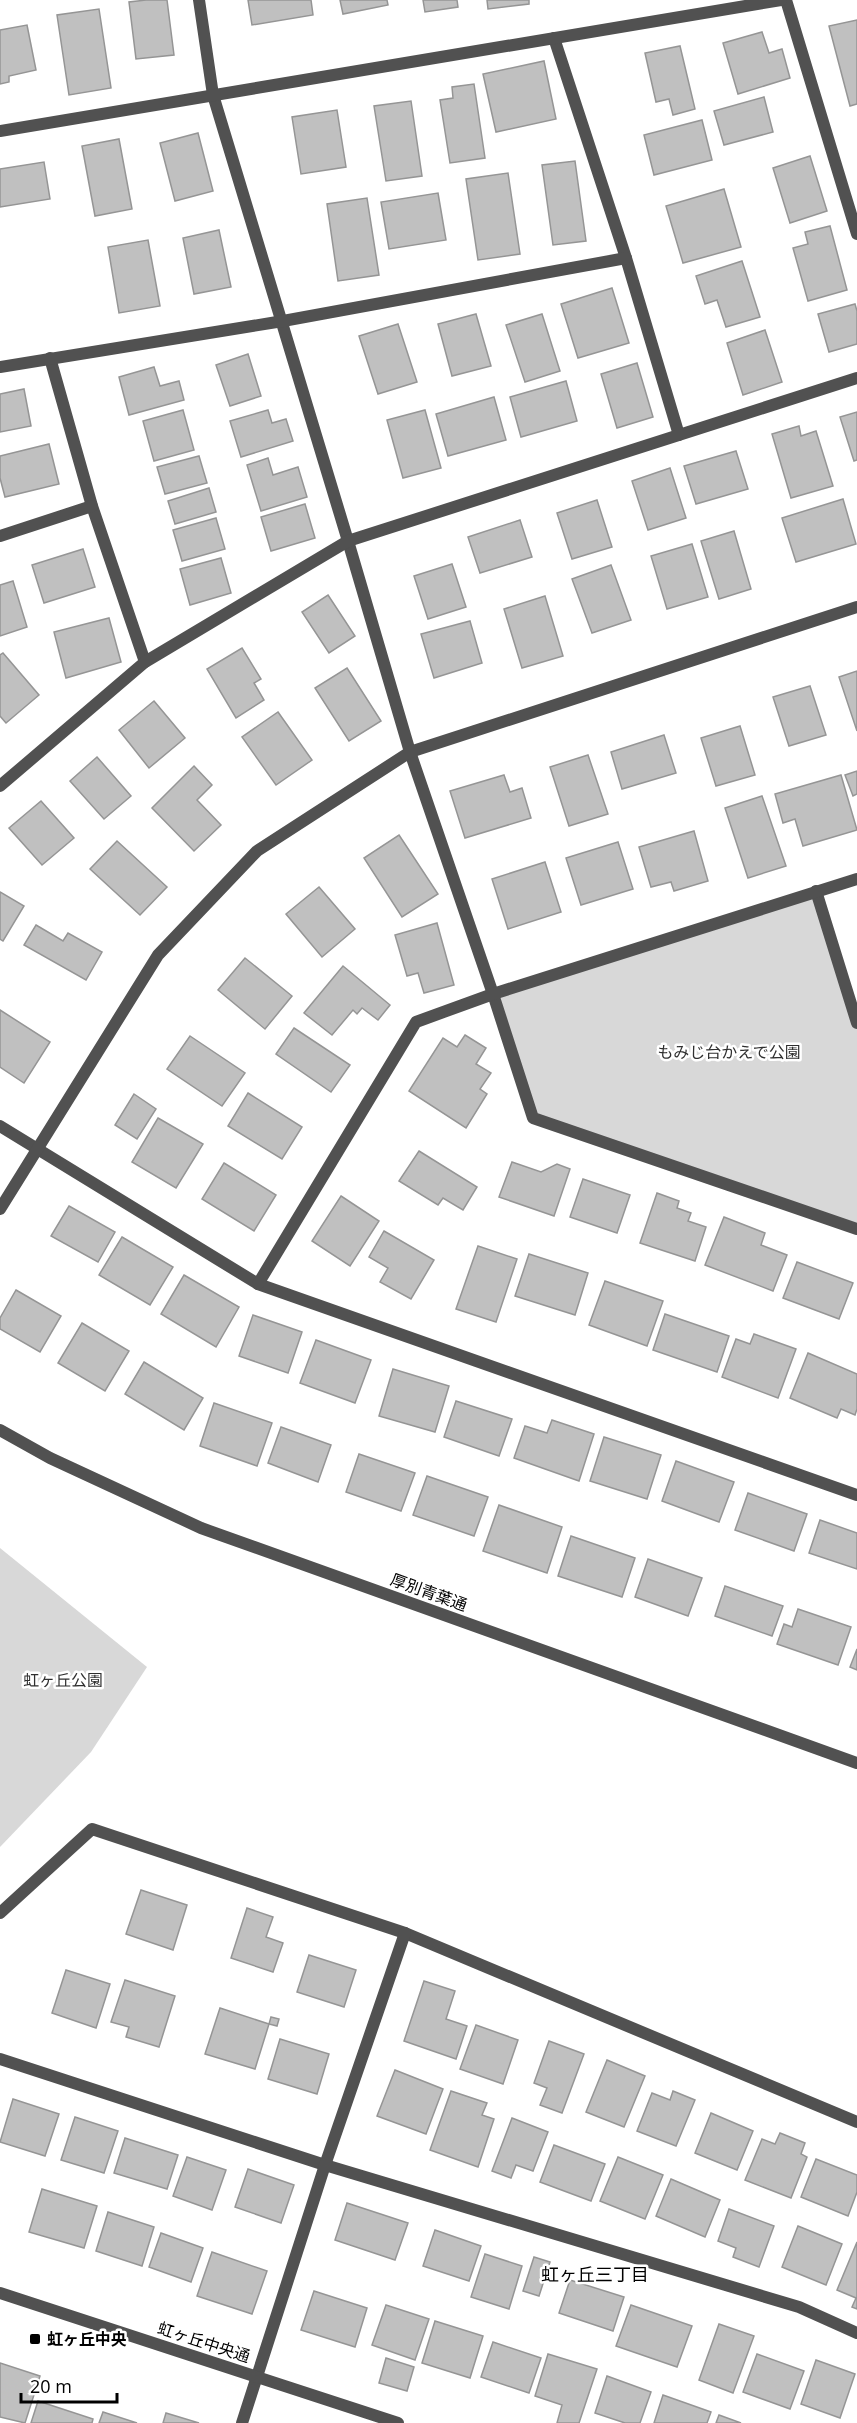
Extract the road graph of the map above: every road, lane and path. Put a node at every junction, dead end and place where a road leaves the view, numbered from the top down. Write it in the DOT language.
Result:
graph roads {
  1 [pos="199,0"];
  2 [pos="781,0"];
  3 [pos="786,0"];
  4 [pos="554,38"];
  5 [pos="213,95"];
  6 [pos="0,131"];
  7 [pos="857,234"];
  8 [pos="626,258"];
  9 [pos="283,321"];
  10 [pos="50,358"];
  11 [pos="0,367"];
  12 [pos="857,378"];
  13 [pos="680,435"];
  14 [pos="92,506"];
  15 [pos="0,536"];
  16 [pos="348,541"];
  17 [pos="857,607"];
  18 [pos="145,662"];
  19 [pos="410,752"];
  20 [pos="0,786"];
  21 [pos="857,879"];
  22 [pos="816,891"];
  23 [pos="493,994"];
  24 [pos="857,1023"];
  25 [pos="0,1126"];
  26 [pos="37,1149"];
  27 [pos="0,1209"];
  28 [pos="857,1229"];
  29 [pos="258,1284"];
  30 [pos="0,1430"];
  31 [pos="857,1495"];
  32 [pos="857,1763"];
  33 [pos="0,1913"];
  34 [pos="405,1933"];
  35 [pos="0,2059"];
  36 [pos="857,2122"];
  37 [pos="325,2165"];
  38 [pos="0,2293"];
  39 [pos="857,2333"];
  40 [pos="257,2377"];
  41 [pos="242,2423"];
  42 [pos="398,2423"];
  1 -- 5 [label="street"];
  2 -- 4 [label="street"];
  3 -- 7 [label="street"];
  4 -- 5 [label="street"];
  4 -- 8 [label="street"];
  5 -- 6 [label="street"];
  5 -- 9 [label="street"];
  8 -- 9 [label="street"];
  8 -- 13 [label="street"];
  9 -- 10 [label="street"];
  9 -- 16 [label="street"];
  10 -- 11 [label="street"];
  10 -- 14 [label="street"];
  12 -- 13 [label="street"];
  13 -- 16 [label="street"];
  14 -- 15 [label="street"];
  14 -- 18 [label="street"];
  16 -- 18 [label="street"];
  16 -- 19 [label="street"];
  17 -- 19 [label="street"];
  18 -- 20 [label="street"];
  19 -- 23 [label="street"];
  19 -- 26 [label="street"];
  21 -- 22 [label="street"];
  22 -- 23 [label="street"];
  22 -- 24 [label="street"];
  23 -- 28 [label="street"];
  23 -- 29 [label="street"];
  25 -- 26 [label="street"];
  26 -- 27 [label="street"];
  26 -- 29 [label="street"];
  29 -- 31 [label="street"];
  30 -- 32 [label="street, 厚別青葉通"];
  33 -- 34 [label="street"];
  34 -- 36 [label="street"];
  34 -- 37 [label="street"];
  35 -- 37 [label="street"];
  37 -- 39 [label="street"];
  37 -- 40 [label="street"];
  38 -- 40 [label="street, 虹ヶ丘中央通"];
  40 -- 41 [label="street"];
  40 -- 42 [label="street, 虹ヶ丘中央通"];
}
